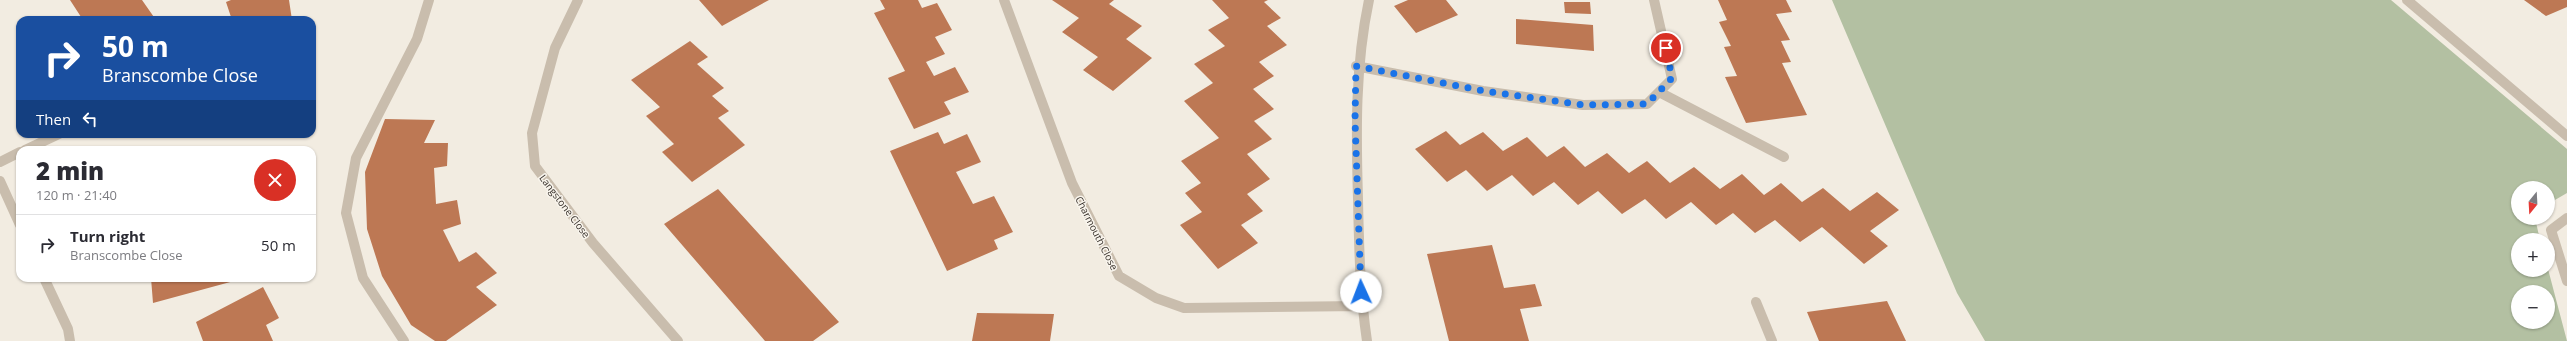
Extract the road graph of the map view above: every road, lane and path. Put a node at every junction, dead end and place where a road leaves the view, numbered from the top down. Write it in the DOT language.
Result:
graph roads {
  1 [pos="429,0"];
  2 [pos="578,0"];
  3 [pos="1004,0"];
  4 [pos="1369,0"];
  5 [pos="1654,0"];
  6 [pos="2407,0"];
  7 [pos="1356,66"];
  8 [pos="1659,92"];
  9 [pos="2567,136"];
  10 [pos="50,138"];
  11 [pos="34,146"];
  12 [pos="16,154"];
  13 [pos="1784,157"];
  14 [pos="0,162"];
  15 [pos="0,181"];
  16 [pos="16,216"];
  17 [pos="2567,218"];
  18 [pos="2567,281"];
  19 [pos="46,282"];
  20 [pos="1756,302"];
  21 [pos="1362,306"];
  22 [pos="70,341"];
  23 [pos="404,341"];
  24 [pos="678,341"];
  25 [pos="1367,341"];
  26 [pos="1772,341"];
  1 -- 23 [label="street"];
  2 -- 24 [label="street, Langstone Close"];
  3 -- 21 [label="street, Charmouth Close"];
  4 -- 7 [label="street"];
  5 -- 8 [label="street"];
  6 -- 9 [label="street"];
  7 -- 8 [label="street"];
  7 -- 21 [label="street"];
  8 -- 13 [label="street"];
  10 -- 11 [label="street"];
  12 -- 14 [label="street"];
  15 -- 16 [label="street"];
  17 -- 18 [label="street"];
  19 -- 22 [label="street"];
  20 -- 26 [label="street"];
  21 -- 25 [label="street"];
}
